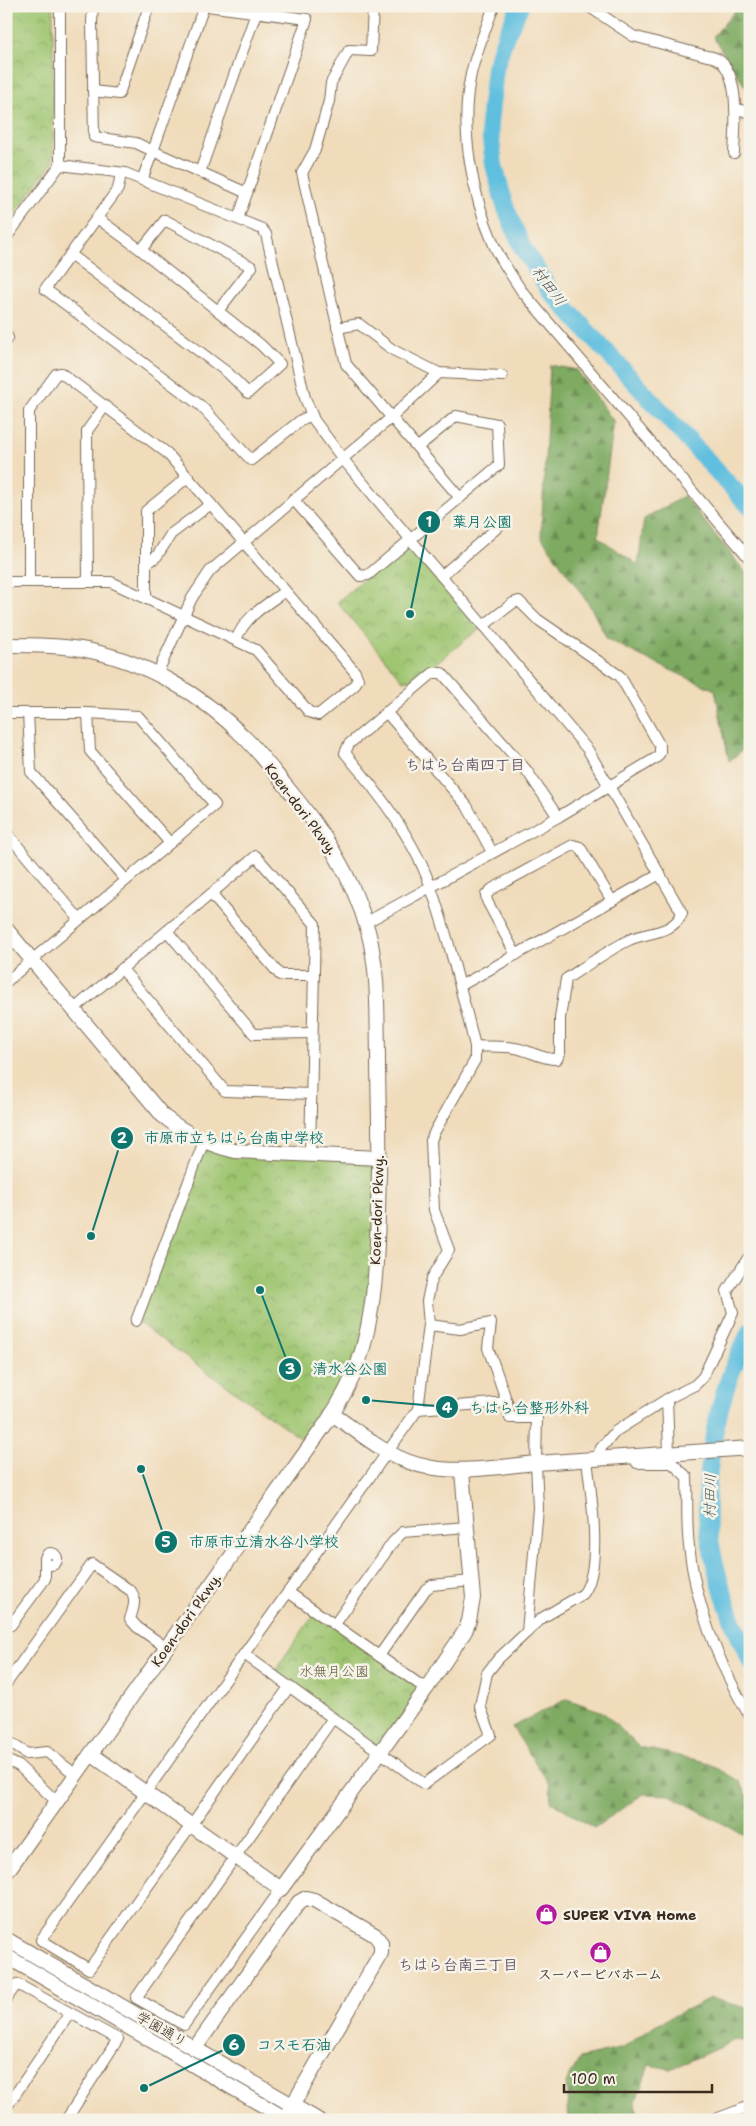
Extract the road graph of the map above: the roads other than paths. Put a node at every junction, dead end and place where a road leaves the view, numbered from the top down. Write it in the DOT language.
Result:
graph roads {
  1 [pos="60,6"];
  2 [pos="94,6"];
  3 [pos="150,6"];
  4 [pos="206,6"];
  5 [pos="373,6"];
  6 [pos="494,6"];
  7 [pos="588,6"];
  8 [pos="256,12"];
  9 [pos="93,91"];
  10 [pos="735,108"];
  11 [pos="750,113"];
  12 [pos="153,151"];
  13 [pos="734,153"];
  14 [pos="60,165"];
  15 [pos="200,172"];
  16 [pos="121,173"];
  17 [pos="142,180"];
  18 [pos="247,193"];
  19 [pos="97,218"];
  20 [pos="238,219"];
  21 [pos="6,238"];
  22 [pos="141,250"];
  23 [pos="70,254"];
  24 [pos="218,311"];
  25 [pos="337,328"];
  26 [pos="6,334"];
  27 [pos="6,340"];
  28 [pos="439,373"];
  29 [pos="502,376"];
  30 [pos="105,406"];
  31 [pos="312,415"];
  32 [pos="392,416"];
  33 [pos="418,447"];
  34 [pos="342,458"];
  35 [pos="188,477"];
  36 [pos="460,498"];
  37 [pos="293,499"];
  38 [pos="211,504"];
  39 [pos="498,527"];
  40 [pos="411,539"];
  41 [pos="243,542"];
  42 [pos="750,559"];
  43 [pos="148,563"];
  44 [pos="441,576"];
  45 [pos="6,582"];
  46 [pos="29,582"];
  47 [pos="88,582"];
  48 [pos="285,591"];
  49 [pos="146,599"];
  50 [pos="184,616"];
  51 [pos="483,626"];
  52 [pos="236,640"];
  53 [pos="6,645"];
  54 [pos="157,674"];
  55 [pos="386,712"];
  56 [pos="6,713"];
  57 [pos="28,713"];
  58 [pos="88,713"];
  59 [pos="610,785"];
  60 [pos="558,817"];
  61 [pos="6,832"];
  62 [pos="170,843"];
  63 [pos="492,852"];
  64 [pos="660,874"];
  65 [pos="126,880"];
  66 [pos="431,886"];
  67 [pos="211,894"];
  68 [pos="612,901"];
  69 [pos="79,919"];
  70 [pos="365,923"];
  71 [pos="6,929"];
  72 [pos="167,931"];
  73 [pos="516,955"];
  74 [pos="33,960"];
  75 [pos="122,969"];
  76 [pos="314,975"];
  77 [pos="6,982"];
  78 [pos="460,986"];
  79 [pos="74,1009"];
  80 [pos="312,1033"];
  81 [pos="475,1046"];
  82 [pos="311,1094"];
  83 [pos="204,1141"];
  84 [pos="310,1154"];
  85 [pos="379,1158"];
  86 [pos="750,1255"];
  87 [pos="136,1322"];
  88 [pos="429,1326"];
  89 [pos="667,1399"];
  90 [pos="507,1402"];
  91 [pos="418,1409"];
  92 [pos="332,1414"];
  93 [pos="750,1448"];
  94 [pos="387,1452"];
  95 [pos="669,1453"];
  96 [pos="633,1456"];
  97 [pos="591,1460"];
  98 [pos="536,1463"];
  99 [pos="462,1471"];
  100 [pos="467,1527"];
  101 [pos="46,1563"];
  102 [pos="471,1581"];
  103 [pos="288,1592"];
  104 [pos="335,1624"];
  105 [pos="6,1627"];
  106 [pos="526,1632"];
  107 [pos="167,1648"];
  108 [pos="244,1654"];
  109 [pos="379,1656"];
  110 [pos="6,1684"];
  111 [pos="289,1687"];
  112 [pos="426,1689"];
  113 [pos="750,1717"];
  114 [pos="333,1718"];
  115 [pos="6,1740"];
  116 [pos="381,1752"];
  117 [pos="91,1754"];
  118 [pos="6,1760"];
  119 [pos="76,1775"];
  120 [pos="146,1793"];
  121 [pos="57,1802"];
  122 [pos="191,1825"];
  123 [pos="235,1856"];
  124 [pos="6,1873"];
  125 [pos="281,1889"];
  126 [pos="6,1938"];
  127 [pos="6,1956"];
  128 [pos="6,1999"];
  129 [pos="70,2013"];
  130 [pos="195,2048"];
  131 [pos="293,2105"];
  132 [pos="750,2106"];
  133 [pos="6,2108"];
  134 [pos="286,2119"];
  135 [pos="66,2120"];
  136 [pos="318,2120"];
  137 [pos="713,2120"];
  1 -- 14 [label="street"];
  2 -- 9 [label="street"];
  3 -- 9 [label="street"];
  4 -- 8 [label="street"];
  4 -- 12 [label="street"];
  5 -- 25 [label="street"];
  6 -- 42 [label="street"];
  7 -- 10 [label="street"];
  8 -- 15 [label="street"];
  8 -- 18 [label="street"];
  9 -- 12 [label="street"];
  10 -- 11 [label="street"];
  10 -- 13 [label="street"];
  12 -- 15 [label="street"];
  12 -- 17 [label="street"];
  14 -- 16 [label="street"];
  14 -- 21 [label="street"];
  15 -- 18 [label="street"];
  16 -- 17 [label="street"];
  16 -- 19 [label="street"];
  17 -- 20 [label="street"];
  18 -- 20 [label="street"];
  19 -- 22 [label="street"];
  19 -- 23 [label="street"];
  20 -- 31 [label="street"];
  22 -- 24 [label="street"];
  22 -- 24 [label="street"];
  23 -- 24 [label="street"];
  23 -- 31 [label="street"];
  25 -- 28 [label="street"];
  25 -- 32 [label="street"];
  26 -- 27 [label="street"];
  28 -- 29 [label="street"];
  28 -- 32 [label="street"];
  30 -- 35 [label="street"];
  30 -- 46 [label="street"];
  30 -- 47 [label="street"];
  31 -- 34 [label="street"];
  32 -- 33 [label="street"];
  32 -- 34 [label="street"];
  33 -- 36 [label="street"];
  33 -- 36 [label="street"];
  34 -- 37 [label="street"];
  34 -- 40 [label="street"];
  35 -- 38 [label="street"];
  35 -- 43 [label="street"];
  36 -- 40 [label="street"];
  37 -- 40 [label="street"];
  37 -- 41 [label="street"];
  38 -- 41 [label="street"];
  38 -- 43 [label="street"];
  39 -- 44 [label="street"];
  40 -- 44 [label="street"];
  41 -- 48 [label="street"];
  41 -- 50 [label="street"];
  43 -- 49 [label="street"];
  44 -- 51 [label="street"];
  45 -- 46 [label="street"];
  46 -- 47 [label="street"];
  47 -- 49 [label="street"];
  48 -- 52 [label="street"];
  48 -- 52 [label="street"];
  49 -- 50 [label="street"];
  50 -- 52 [label="street"];
  50 -- 54 [label="street"];
  51 -- 59 [label="street"];
  51 -- 59 [label="street"];
  53 -- 54 [label="street, Koen-dori Pkwy."];
  54 -- 70 [label="street, Koen-dori Pkwy."];
  55 -- 60 [label="street"];
  55 -- 63 [label="street"];
  55 -- 66 [label="street"];
  56 -- 57 [label="street"];
  57 -- 58 [label="street"];
  57 -- 65 [label="street"];
  58 -- 62 [label="street"];
  58 -- 62 [label="street"];
  59 -- 60 [label="street"];
  59 -- 64 [label="street"];
  60 -- 63 [label="street"];
  61 -- 69 [label="street"];
  62 -- 65 [label="street"];
  63 -- 66 [label="street"];
  64 -- 68 [label="street"];
  64 -- 81 [label="street"];
  65 -- 69 [label="street"];
  66 -- 70 [label="street"];
  66 -- 78 [label="street"];
  67 -- 72 [label="street"];
  67 -- 76 [label="street"];
  67 -- 76 [label="street"];
  68 -- 73 [label="street"];
  68 -- 73 [label="street"];
  69 -- 74 [label="street"];
  70 -- 85 [label="street, Koen-dori Pkwy."];
  71 -- 74 [label="street"];
  72 -- 75 [label="street"];
  72 -- 80 [label="street"];
  73 -- 78 [label="street"];
  74 -- 77 [label="street"];
  74 -- 79 [label="street"];
  75 -- 79 [label="street"];
  75 -- 82 [label="street"];
  76 -- 80 [label="street"];
  78 -- 81 [label="street"];
  79 -- 83 [label="street"];
  80 -- 82 [label="street"];
  81 -- 88 [label="street"];
  82 -- 84 [label="street"];
  83 -- 84 [label="street"];
  83 -- 87 [label="street"];
  84 -- 85 [label="street"];
  85 -- 92 [label="street, Koen-dori Pkwy."];
  86 -- 89 [label="street"];
  88 -- 90 [label="street"];
  88 -- 91 [label="street"];
  89 -- 95 [label="street"];
  89 -- 97 [label="street"];
  90 -- 91 [label="street"];
  90 -- 98 [label="street"];
  91 -- 94 [label="street"];
  92 -- 94 [label="street"];
  92 -- 107 [label="street, Koen-dori Pkwy."];
  93 -- 95 [label="street"];
  94 -- 99 [label="street"];
  94 -- 103 [label="street"];
  95 -- 96 [label="street"];
  96 -- 97 [label="street"];
  96 -- 113 [label="street"];
  97 -- 98 [label="street"];
  97 -- 106 [label="street"];
  98 -- 99 [label="street"];
  98 -- 106 [label="street"];
  99 -- 100 [label="street"];
  100 -- 102 [label="street"];
  100 -- 104 [label="street"];
  101 -- 105 [label="street"];
  102 -- 109 [label="street"];
  102 -- 112 [label="street"];
  103 -- 104 [label="street"];
  103 -- 108 [label="street"];
  104 -- 109 [label="street"];
  106 -- 116 [label="street"];
  107 -- 110 [label="street"];
  107 -- 117 [label="street, Koen-dori Pkwy."];
  108 -- 111 [label="street"];
  108 -- 120 [label="street"];
  109 -- 112 [label="street"];
  111 -- 114 [label="street"];
  111 -- 122 [label="street"];
  112 -- 116 [label="street"];
  114 -- 116 [label="street"];
  114 -- 123 [label="street"];
  115 -- 119 [label="street"];
  116 -- 125 [label="street"];
  117 -- 119 [label="street, Koen-dori Pkwy."];
  117 -- 120 [label="street"];
  118 -- 121 [label="street"];
  119 -- 121 [label="street, Koen-dori Pkwy."];
  120 -- 122 [label="street"];
  120 -- 122 [label="street"];
  121 -- 124 [label="street, Koen-dori Pkwy."];
  122 -- 123 [label="street"];
  123 -- 125 [label="street"];
  123 -- 125 [label="street"];
  126 -- 130 [label="street, 学園通り"];
  127 -- 134 [label="street, 学園通り"];
  128 -- 129 [label="street"];
  129 -- 133 [label="street"];
  129 -- 135 [label="street"];
  130 -- 131 [label="street, 学園通り"];
  130 -- 131 [label="street"];
  131 -- 134 [label="street"];
  131 -- 136 [label="street, 学園通り"];
  132 -- 137 [label="street"];
}
